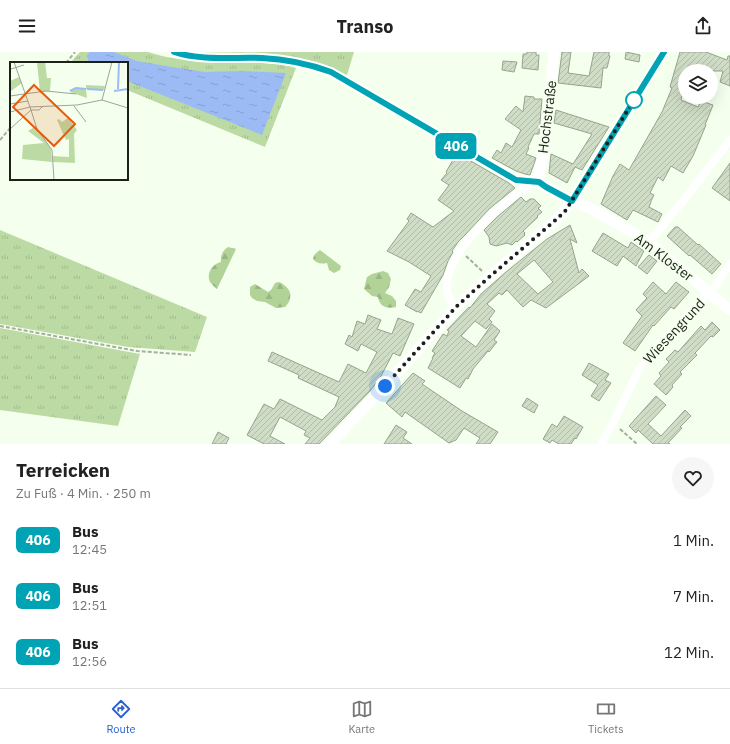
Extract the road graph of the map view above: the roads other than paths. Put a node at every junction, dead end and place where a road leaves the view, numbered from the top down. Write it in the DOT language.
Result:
graph roads {
  1 [pos="174,52"];
  2 [pos="554,52"];
  3 [pos="664,52"];
  4 [pos="730,140"];
  5 [pos="539,182"];
  6 [pos="572,201"];
  7 [pos="649,242"];
  8 [pos="730,264"];
  9 [pos="710,292"];
  10 [pos="456,307"];
  11 [pos="730,310"];
  12 [pos="330,444"];
  13 [pos="601,444"];
  1 -- 5 [label="street"];
  2 -- 5 [label="main road, Hochstraße"];
  3 -- 6 [label="street"];
  4 -- 7 [label="street"];
  5 -- 6 [label="main road, Am Kloster"];
  5 -- 10 [label="street"];
  6 -- 7 [label="main road, Am Kloster"];
  6 -- 10 [label="main road"];
  7 -- 9 [label="main road, Am Kloster"];
  8 -- 9 [label="street, Wiesengrund"];
  9 -- 11 [label="main road, Am Kloster"];
  9 -- 13 [label="street, Wiesengrund"];
  10 -- 12 [label="main road"];
}
